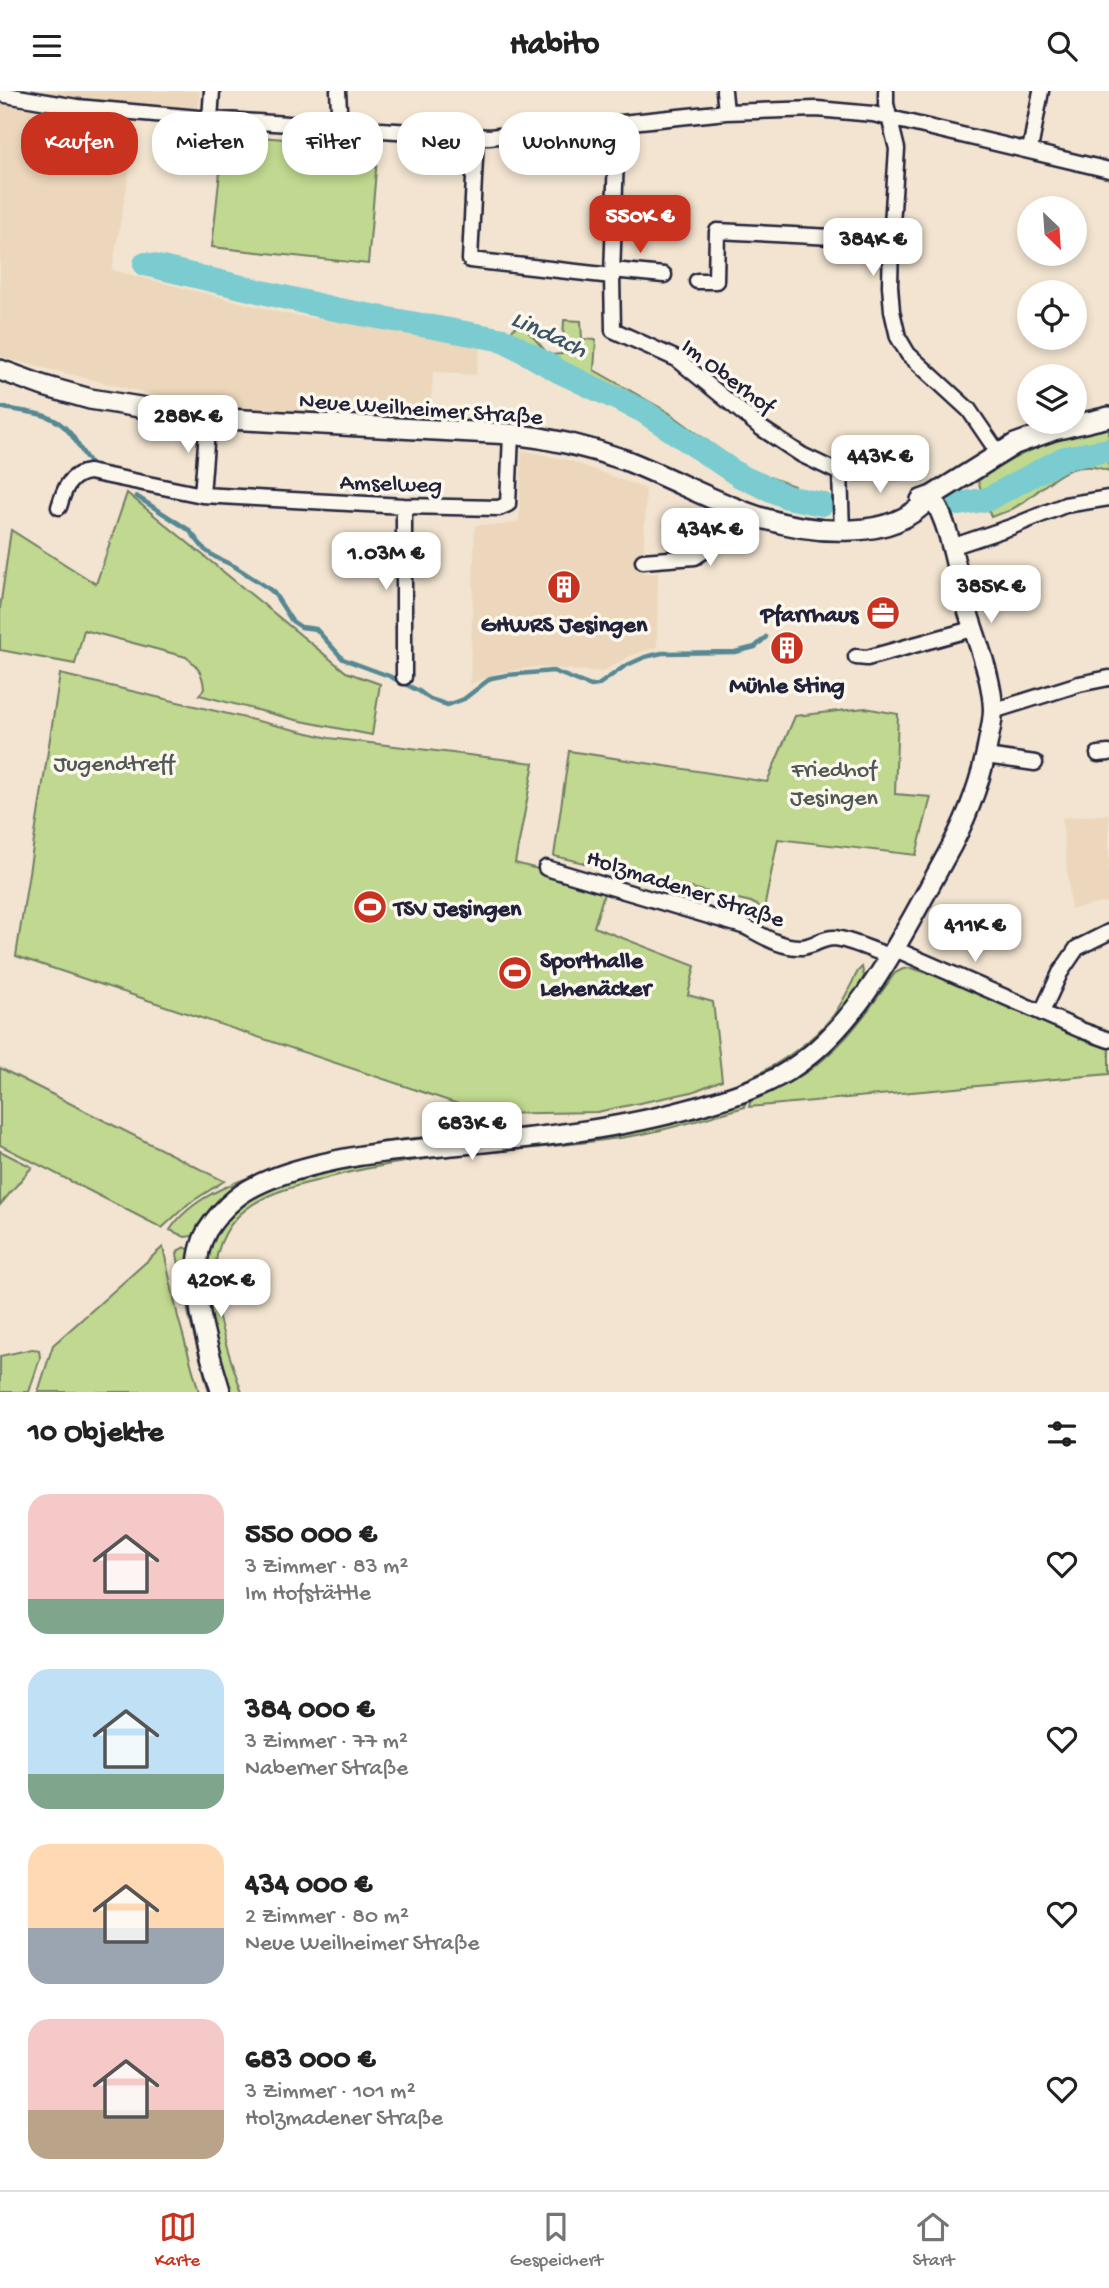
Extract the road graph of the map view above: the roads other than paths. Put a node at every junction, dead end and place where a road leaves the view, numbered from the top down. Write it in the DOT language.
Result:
graph roads {
  1 [pos="212,91"];
  2 [pos="338,91"];
  3 [pos="724,91"];
  4 [pos="886,91"];
  5 [pos="1041,91"];
  6 [pos="0,94"];
  7 [pos="210,112"];
  8 [pos="339,112"];
  9 [pos="726,112"];
  10 [pos="152,114"];
  11 [pos="890,118"];
  12 [pos="640,122"];
  13 [pos="1030,150"];
  14 [pos="1109,170"];
  15 [pos="474,175"];
  16 [pos="615,175"];
  17 [pos="891,240"];
  18 [pos="612,273"];
  19 [pos="664,275"];
  20 [pos="697,281"];
  21 [pos="0,370"];
  22 [pos="1109,417"];
  23 [pos="208,418"];
  24 [pos="511,434"];
  25 [pos="999,454"];
  26 [pos="901,471"];
  27 [pos="840,473"];
  28 [pos="202,495"];
  29 [pos="932,496"];
  30 [pos="1109,498"];
  31 [pos="404,506"];
  32 [pos="59,507"];
  33 [pos="748,514"];
  34 [pos="842,531"];
  35 [pos="951,547"];
  36 [pos="643,561"];
  37 [pos="972,629"];
  38 [pos="856,657"];
  39 [pos="404,677"];
  40 [pos="1109,678"];
  41 [pos="993,711"];
  42 [pos="986,756"];
  43 [pos="1035,763"];
  44 [pos="546,868"];
  45 [pos="1109,932"];
  46 [pos="893,953"];
  47 [pos="1042,1012"];
  48 [pos="1109,1040"];
  49 [pos="221,1392"];
  1 -- 7 [label="street"];
  2 -- 8 [label="street"];
  3 -- 9 [label="street"];
  4 -- 11 [label="street"];
  5 -- 13 [label="street"];
  6 -- 10 [label="street"];
  9 -- 11 [label="street"];
  9 -- 12 [label="street"];
  11 -- 13 [label="street"];
  11 -- 17 [label="street"];
  13 -- 14 [label="street"];
  15 -- 18 [label="street"];
  16 -- 18 [label="street"];
  17 -- 20 [label="street"];
  17 -- 25 [label="street"];
  18 -- 19 [label="street"];
  18 -- 27 [label="street, Im Oberhof"];
  21 -- 23 [label="main road, Neue Weilheimer Straße"];
  22 -- 25 [label="main road, Neue Weilheimer Straße"];
  23 -- 24 [label="main road, Neue Weilheimer Straße"];
  23 -- 28 [label="street"];
  24 -- 31 [label="street, Amselweg"];
  24 -- 33 [label="main road, Neue Weilheimer Straße"];
  25 -- 29 [label="main road, Neue Weilheimer Straße"];
  26 -- 27 [label="street, Im Oberhof"];
  27 -- 34 [label="street"];
  28 -- 31 [label="street, Amselweg"];
  28 -- 32 [label="street, Amselweg"];
  29 -- 34 [label="main road, Neue Weilheimer Straße"];
  29 -- 35 [label="street"];
  30 -- 35 [label="street"];
  31 -- 39 [label="street"];
  33 -- 34 [label="main road, Neue Weilheimer Straße"];
  33 -- 36 [label="street"];
  35 -- 37 [label="street"];
  37 -- 38 [label="street"];
  37 -- 41 [label="street"];
  40 -- 41 [label="street"];
  41 -- 42 [label="street"];
  42 -- 43 [label="street"];
  42 -- 46 [label="street"];
  44 -- 46 [label="street, Holzmadener Straße"];
  45 -- 47 [label="street"];
  46 -- 47 [label="street, Holzmadener Straße"];
  46 -- 49 [label="street"];
  47 -- 48 [label="street, Holzmadener Straße"];
}
